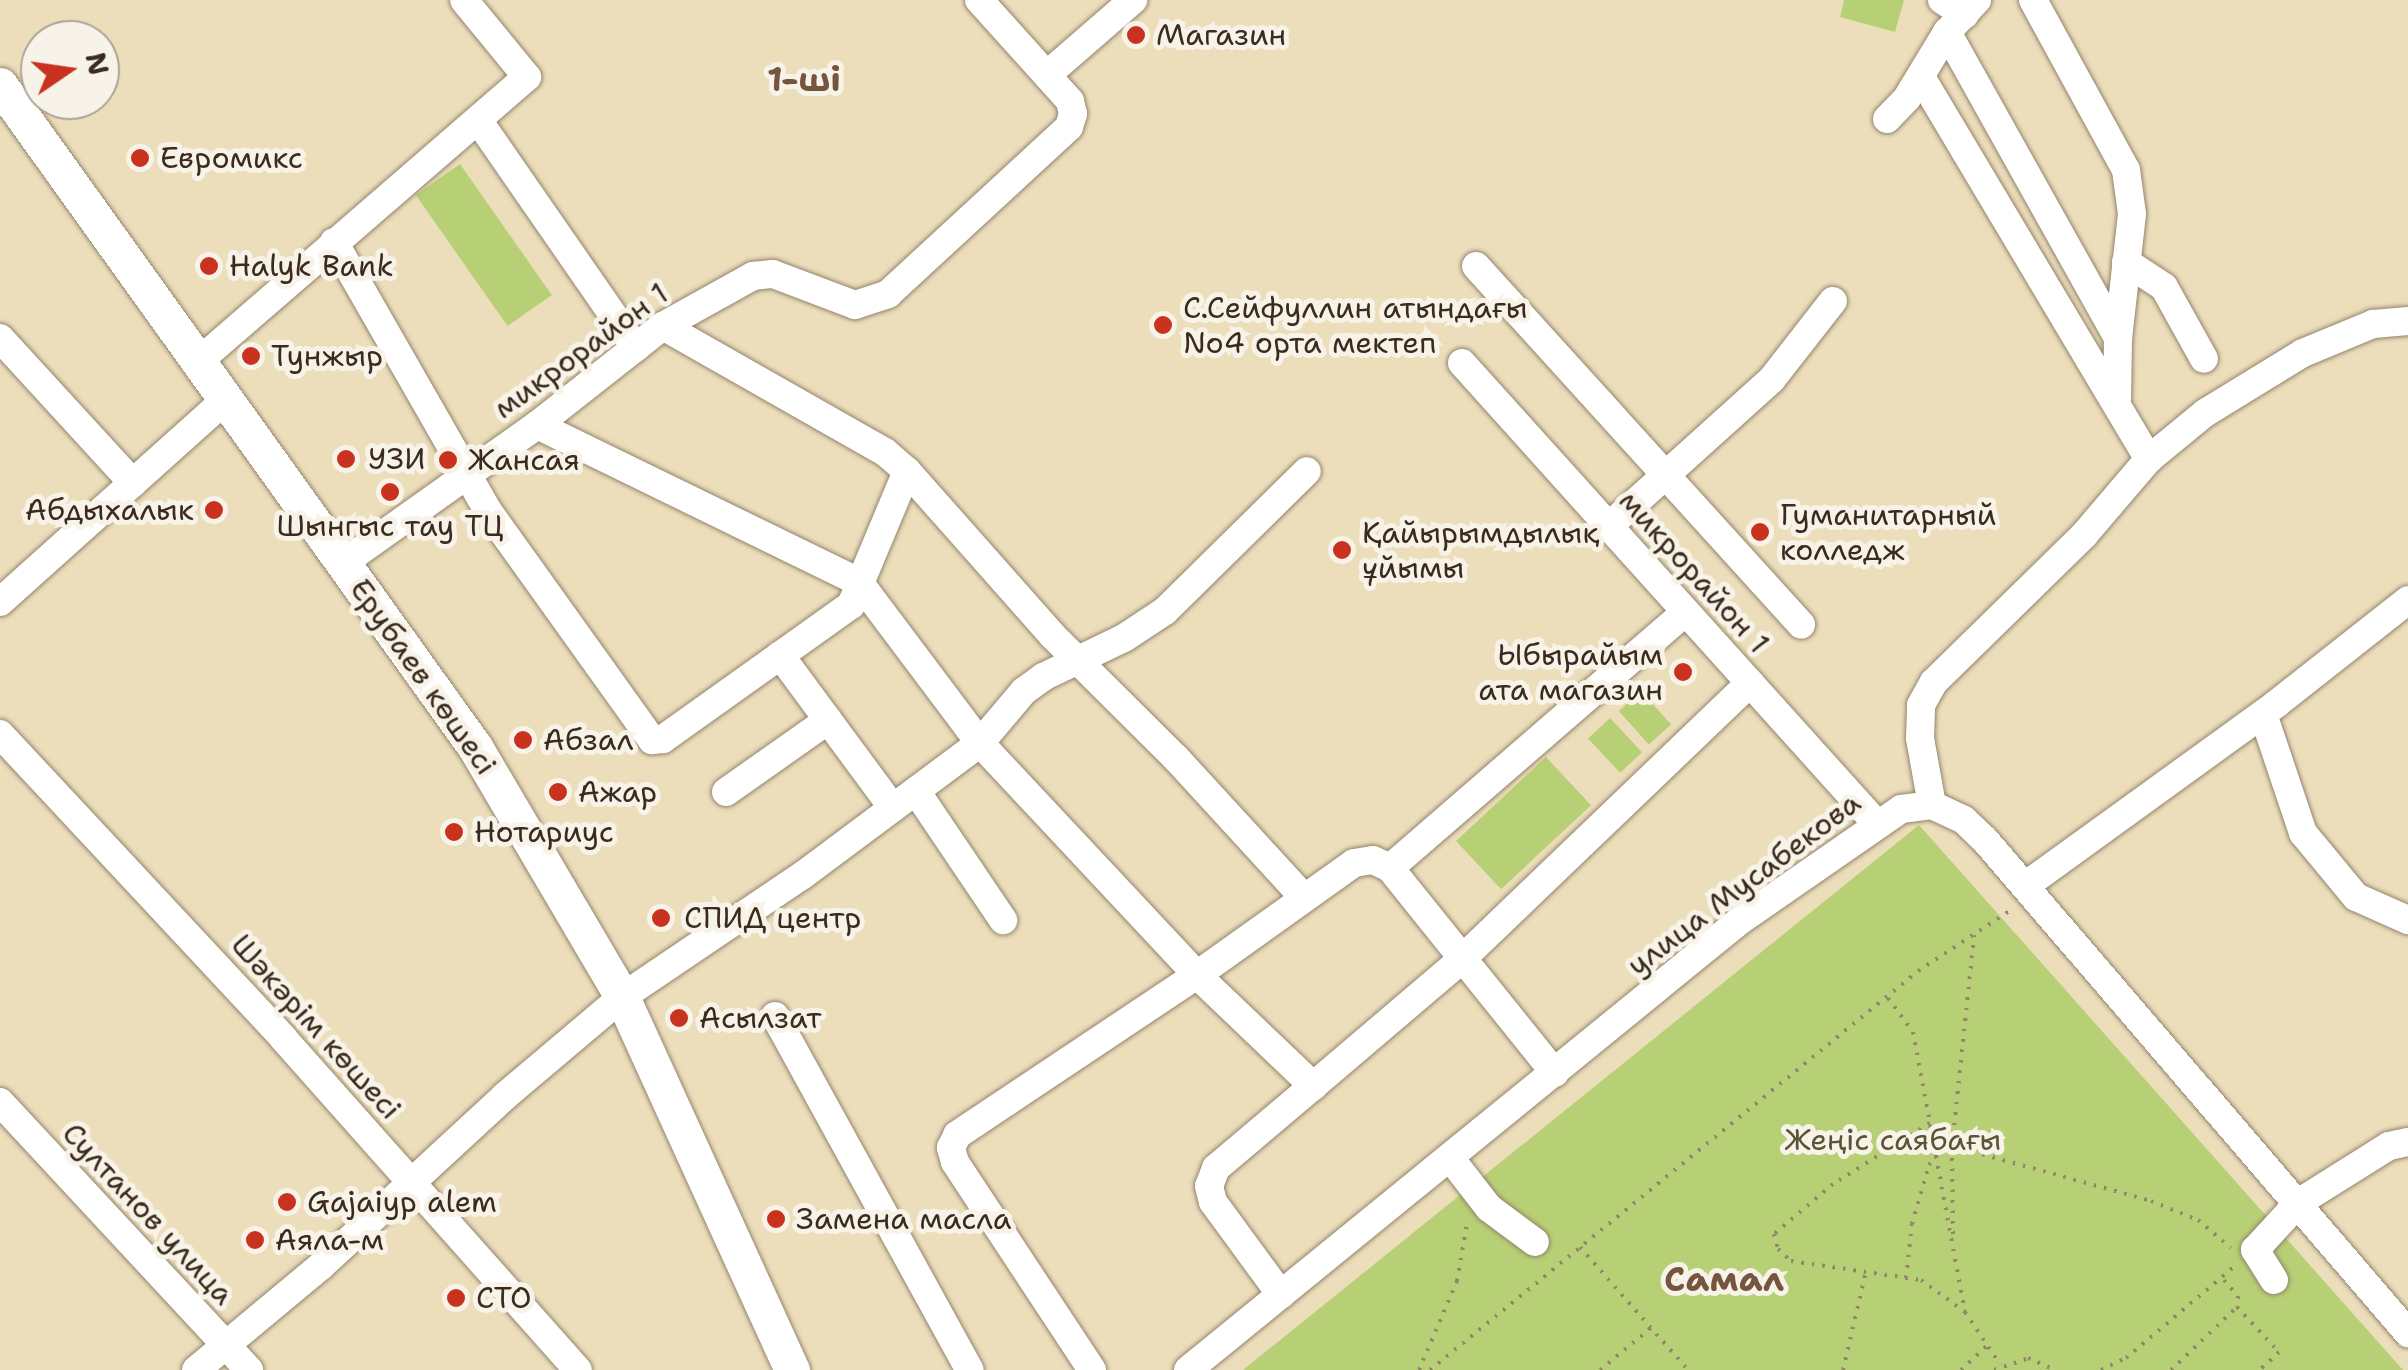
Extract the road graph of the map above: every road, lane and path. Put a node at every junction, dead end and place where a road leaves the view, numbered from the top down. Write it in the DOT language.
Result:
graph roads {
  1 [pos="464,0"];
  2 [pos="979,0"];
  3 [pos="1134,0"];
  4 [pos="2033,0"];
  5 [pos="1958,12"];
  6 [pos="1048,74"];
  7 [pos="1921,76"];
  8 [pos="0,85"];
  9 [pos="1886,119"];
  10 [pos="478,120"];
  11 [pos="334,242"];
  12 [pos="2126,262"];
  13 [pos="1476,266"];
  14 [pos="1833,301"];
  15 [pos="2408,321"];
  16 [pos="663,326"];
  17 [pos="0,338"];
  18 [pos="2118,338"];
  19 [pos="636,348"];
  20 [pos="2204,359"];
  21 [pos="199,362"];
  22 [pos="1462,363"];
  23 [pos="226,400"];
  24 [pos="2117,406"];
  25 [pos="537,425"];
  26 [pos="2149,459"];
  27 [pos="907,471"];
  28 [pos="1307,471"];
  29 [pos="467,473"];
  30 [pos="1664,476"];
  31 [pos="133,483"];
  32 [pos="1609,526"];
  33 [pos="343,563"];
  34 [pos="858,582"];
  35 [pos="2408,600"];
  36 [pos="0,602"];
  37 [pos="1686,612"];
  38 [pos="1801,624"];
  39 [pos="780,656"];
  40 [pos="1077,659"];
  41 [pos="1750,683"];
  42 [pos="2262,714"];
  43 [pos="828,720"];
  44 [pos="0,734"];
  45 [pos="980,743"];
  46 [pos="726,792"];
  47 [pos="904,799"];
  48 [pos="1932,805"];
  49 [pos="1877,824"];
  50 [pos="1390,868"];
  51 [pos="2020,897"];
  52 [pos="1304,898"];
  53 [pos="1003,920"];
  54 [pos="2408,920"];
  55 [pos="1974,935"];
  56 [pos="1462,959"];
  57 [pos="1197,975"];
  58 [pos="1887,997"];
  59 [pos="622,998"];
  60 [pos="775,1016"];
  61 [pos="1555,1072"];
  62 [pos="1312,1086"];
  63 [pos="0,1102"];
  64 [pos="1930,1123"];
  65 [pos="1954,1129"];
  66 [pos="2408,1142"];
  67 [pos="1952,1146"];
  68 [pos="1936,1155"];
  69 [pos="1451,1159"];
  70 [pos="414,1183"];
  71 [pos="1474,1188"];
  72 [pos="2298,1203"];
  73 [pos="1535,1242"];
  74 [pos="1580,1247"];
  75 [pos="1953,1247"];
  76 [pos="1866,1270"];
  77 [pos="1906,1278"];
  78 [pos="2223,1278"];
  79 [pos="2274,1280"];
  80 [pos="1281,1295"];
  81 [pos="2237,1307"];
  82 [pos="1965,1312"];
  83 [pos="1653,1326"];
  84 [pos="2408,1332"];
  85 [pos="225,1344"];
  86 [pos="1987,1346"];
  87 [pos="2000,1364"];
  88 [pos="781,1366"];
  89 [pos="196,1370"];
  90 [pos="249,1370"];
  91 [pos="578,1370"];
  92 [pos="970,1370"];
  93 [pos="1092,1370"];
  94 [pos="1188,1370"];
  95 [pos="1419,1370"];
  96 [pos="1430,1370"];
  97 [pos="1600,1370"];
  98 [pos="1688,1370"];
  99 [pos="1842,1370"];
  100 [pos="1961,1370"];
  101 [pos="1994,1370"];
  102 [pos="2055,1370"];
  103 [pos="2100,1370"];
  104 [pos="2171,1370"];
  105 [pos="2260,1370"];
  1 -- 10 [label="street"];
  2 -- 6 [label="street, микрорайон 1"];
  3 -- 6 [label="street"];
  4 -- 12 [label="street"];
  5 -- 7 [label="street"];
  5 -- 18 [label="street"];
  6 -- 16 [label="street, микрорайон 1"];
  7 -- 9 [label="street"];
  7 -- 24 [label="street"];
  8 -- 21 [label="main road, Ерубаев көшесі"];
  10 -- 11 [label="street"];
  10 -- 19 [label="street"];
  11 -- 21 [label="street"];
  11 -- 29 [label="street"];
  12 -- 18 [label="street"];
  12 -- 20 [label="street"];
  13 -- 30 [label="street"];
  14 -- 30 [label="street"];
  15 -- 26 [label="street"];
  16 -- 19 [label="street, микрорайон 1"];
  16 -- 27 [label="street"];
  17 -- 31 [label="street"];
  18 -- 24 [label="street"];
  19 -- 25 [label="street, микрорайон 1"];
  21 -- 23 [label="main road, Ерубаев көшесі"];
  22 -- 32 [label="street, микрорайон 1"];
  23 -- 31 [label="street"];
  23 -- 33 [label="main road, Ерубаев көшесі"];
  24 -- 26 [label="street"];
  25 -- 29 [label="street, микрорайон 1"];
  25 -- 34 [label="street"];
  26 -- 48 [label="street"];
  27 -- 34 [label="street"];
  27 -- 40 [label="street"];
  28 -- 40 [label="street"];
  29 -- 33 [label="street, микрорайон 1"];
  29 -- 39 [label="street"];
  30 -- 32 [label="street"];
  30 -- 38 [label="street"];
  31 -- 36 [label="street"];
  32 -- 37 [label="street, микрорайон 1"];
  33 -- 59 [label="main road, Ерубаев көшесі"];
  34 -- 39 [label="street"];
  34 -- 45 [label="street"];
  35 -- 42 [label="street"];
  37 -- 41 [label="street, микрорайон 1"];
  37 -- 50 [label="street"];
  39 -- 43 [label="street"];
  40 -- 45 [label="street"];
  40 -- 52 [label="street"];
  41 -- 49 [label="street, микрорайон 1"];
  41 -- 56 [label="street"];
  42 -- 51 [label="street"];
  42 -- 54 [label="street"];
  43 -- 46 [label="street"];
  43 -- 47 [label="street"];
  44 -- 70 [label="street, Шәкәрім көшесі"];
  45 -- 47 [label="street"];
  45 -- 57 [label="street"];
  47 -- 53 [label="street"];
  47 -- 59 [label="street"];
  48 -- 49 [label="street, улица Мусабекова"];
  48 -- 51 [label="street"];
  49 -- 61 [label="street, улица Мусабекова"];
  50 -- 52 [label="street"];
  50 -- 56 [label="street"];
  51 -- 55 [label="path"];
  51 -- 72 [label="street"];
  52 -- 57 [label="street"];
  55 -- 58 [label="path"];
  55 -- 65 [label="path"];
  56 -- 61 [label="street"];
  56 -- 62 [label="street"];
  57 -- 62 [label="street"];
  57 -- 93 [label="street"];
  58 -- 64 [label="path"];
  58 -- 74 [label="path"];
  59 -- 70 [label="street"];
  59 -- 88 [label="main road, Ерубаев көшесі"];
  60 -- 92 [label="street"];
  61 -- 69 [label="street, улица Мусабекова"];
  62 -- 80 [label="street"];
  63 -- 85 [label="street, Султанов улица"];
  64 -- 68 [label="path"];
  64 -- 76 [label="path"];
  65 -- 67 [label="path"];
  65 -- 68 [label="path"];
  66 -- 72 [label="street"];
  67 -- 75 [label="path"];
  67 -- 78 [label="path"];
  68 -- 75 [label="path"];
  68 -- 77 [label="path"];
  69 -- 71 [label="street"];
  69 -- 80 [label="street, улица Мусабекова"];
  70 -- 85 [label="street"];
  70 -- 91 [label="street, Шәкәрім көшесі"];
  71 -- 73 [label="street"];
  71 -- 95 [label="path"];
  72 -- 79 [label="street"];
  72 -- 84 [label="street"];
  74 -- 83 [label="path"];
  74 -- 96 [label="path"];
  75 -- 82 [label="path"];
  76 -- 77 [label="path"];
  76 -- 99 [label="path"];
  77 -- 82 [label="path"];
  78 -- 81 [label="path"];
  78 -- 103 [label="path"];
  80 -- 94 [label="street, улица Мусабекова"];
  81 -- 104 [label="path"];
  81 -- 105 [label="path"];
  82 -- 86 [label="path"];
  83 -- 97 [label="path"];
  83 -- 98 [label="path"];
  85 -- 89 [label="street"];
  85 -- 90 [label="street, Султанов улица"];
  86 -- 87 [label="path"];
  86 -- 100 [label="path"];
  87 -- 101 [label="path"];
  87 -- 102 [label="path"];
}
